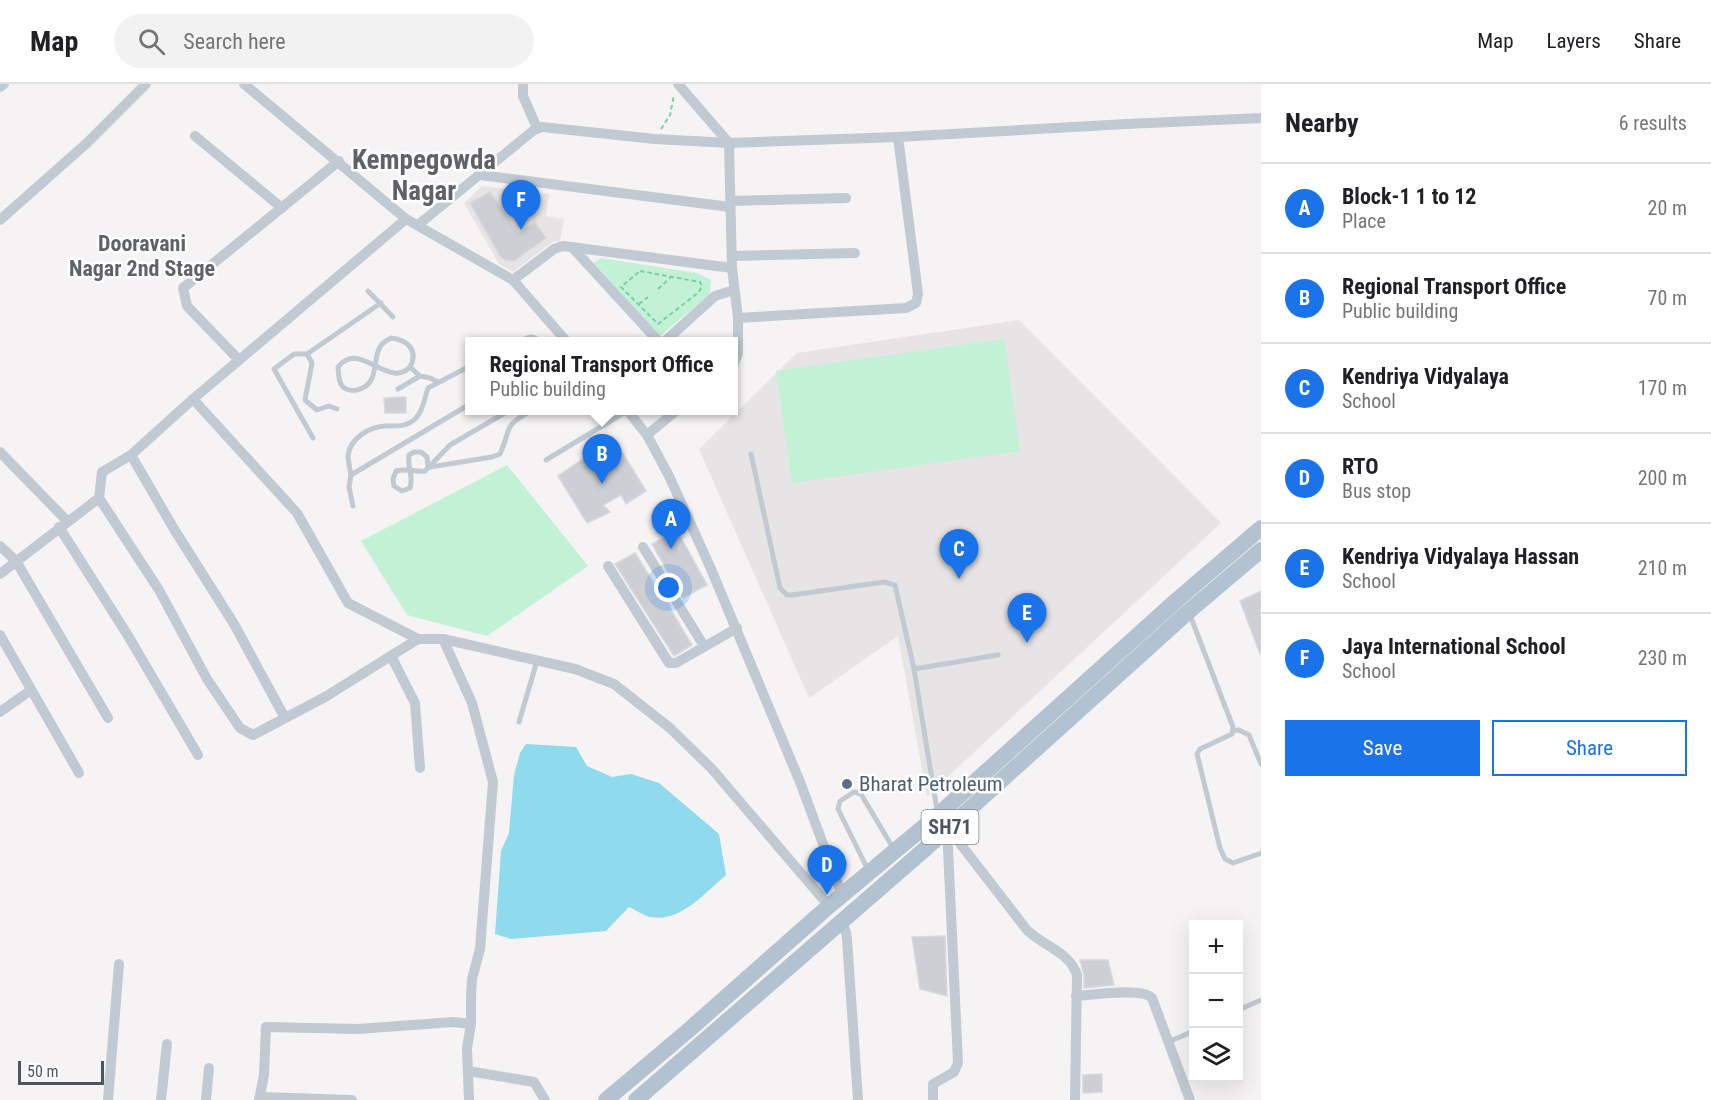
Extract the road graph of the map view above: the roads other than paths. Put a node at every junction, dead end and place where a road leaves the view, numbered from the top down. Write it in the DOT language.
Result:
graph roads {
  1 [pos="4,84"];
  2 [pos="146,84"];
  3 [pos="244,84"];
  4 [pos="523,84"];
  5 [pos="0,87"];
  6 [pos="676,88"];
  7 [pos="1261,118"];
  8 [pos="537,128"];
  9 [pos="195,136"];
  10 [pos="898,137"];
  11 [pos="729,143"];
  12 [pos="339,162"];
  13 [pos="480,175"];
  14 [pos="846,198"];
  15 [pos="730,204"];
  16 [pos="282,208"];
  17 [pos="0,219"];
  18 [pos="406,219"];
  19 [pos="418,225"];
  20 [pos="572,247"];
  21 [pos="855,254"];
  22 [pos="732,262"];
  23 [pos="513,280"];
  24 [pos="734,290"];
  25 [pos="368,291"];
  26 [pos="381,303"];
  27 [pos="393,317"];
  28 [pos="738,318"];
  29 [pos="563,337"];
  30 [pos="654,337"];
  31 [pos="670,337"];
  32 [pos="738,337"];
  33 [pos="738,337"];
  34 [pos="307,354"];
  35 [pos="738,354"];
  36 [pos="239,360"];
  37 [pos="375,365"];
  38 [pos="410,367"];
  39 [pos="465,368"];
  40 [pos="420,376"];
  41 [pos="438,382"];
  42 [pos="398,389"];
  43 [pos="193,399"];
  44 [pos="465,407"];
  45 [pos="337,409"];
  46 [pos="503,415"];
  47 [pos="524,415"];
  48 [pos="608,415"];
  49 [pos="620,415"];
  50 [pos="630,415"];
  51 [pos="672,415"];
  52 [pos="612,419"];
  53 [pos="647,435"];
  54 [pos="313,438"];
  55 [pos="0,452"];
  56 [pos="751,454"];
  57 [pos="131,455"];
  58 [pos="546,460"];
  59 [pos="428,467"];
  60 [pos="351,475"];
  61 [pos="99,498"];
  62 [pos="353,506"];
  63 [pos="63,524"];
  64 [pos="1261,528"];
  65 [pos="0,546"];
  66 [pos="643,547"];
  67 [pos="1261,550"];
  68 [pos="16,561"];
  69 [pos="608,566"];
  70 [pos="0,574"];
  71 [pos="1183,606"];
  72 [pos="737,628"];
  73 [pos="0,635"];
  74 [pos="418,639"];
  75 [pos="443,639"];
  76 [pos="704,646"];
  77 [pos="998,655"];
  78 [pos="391,656"];
  79 [pos="537,661"];
  80 [pos="914,669"];
  81 [pos="31,690"];
  82 [pos="0,712"];
  83 [pos="108,718"];
  84 [pos="285,718"];
  85 [pos="519,722"];
  86 [pos="1233,731"];
  87 [pos="198,755"];
  88 [pos="1261,764"];
  89 [pos="420,768"];
  90 [pos="79,773"];
  91 [pos="943,822"];
  92 [pos="894,850"];
  93 [pos="1261,853"];
  94 [pos="869,872"];
  95 [pos="835,900"];
  96 [pos="841,922"];
  97 [pos="119,963"];
  98 [pos="1076,996"];
  99 [pos="1261,1000"];
  100 [pos="1243,1008"];
  101 [pos="471,1024"];
  102 [pos="1189,1033"];
  103 [pos="1168,1042"];
  104 [pos="167,1044"];
  105 [pos="209,1068"];
  106 [pos="468,1071"];
  107 [pos="259,1098"];
  108 [pos="108,1100"];
  109 [pos="160,1100"];
  110 [pos="206,1100"];
  111 [pos="351,1100"];
  112 [pos="469,1100"];
  113 [pos="545,1100"];
  114 [pos="606,1100"];
  115 [pos="636,1100"];
  116 [pos="858,1100"];
  117 [pos="933,1100"];
  118 [pos="1075,1100"];
  119 [pos="1190,1100"];
  1 -- 5 [label="street"];
  2 -- 17 [label="street"];
  3 -- 12 [label="street"];
  4 -- 8 [label="street"];
  6 -- 11 [label="street"];
  7 -- 10 [label="street"];
  8 -- 11 [label="street"];
  8 -- 13 [label="street"];
  9 -- 16 [label="street"];
  10 -- 11 [label="street"];
  10 -- 28 [label="street"];
  11 -- 15 [label="street"];
  12 -- 16 [label="street"];
  12 -- 18 [label="street"];
  13 -- 15 [label="street"];
  13 -- 19 [label="street"];
  14 -- 15 [label="street"];
  15 -- 22 [label="street"];
  16 -- 36 [label="street"];
  18 -- 19 [label="street"];
  18 -- 36 [label="street"];
  19 -- 23 [label="street"];
  20 -- 22 [label="street"];
  20 -- 23 [label="street"];
  20 -- 30 [label="street"];
  21 -- 22 [label="street"];
  22 -- 24 [label="street"];
  23 -- 29 [label="street"];
  24 -- 28 [label="street"];
  24 -- 31 [label="street"];
  25 -- 26 [label="lane"];
  26 -- 27 [label="lane"];
  26 -- 34 [label="lane"];
  28 -- 33 [label="street"];
  32 -- 35 [label="street"];
  34 -- 45 [label="lane"];
  34 -- 54 [label="lane"];
  36 -- 43 [label="street"];
  37 -- 37 [label="lane"];
  37 -- 38 [label="lane"];
  37 -- 38 [label="lane"];
  38 -- 40 [label="lane"];
  39 -- 41 [label="lane"];
  40 -- 41 [label="lane"];
  40 -- 42 [label="lane"];
  41 -- 60 [label="lane"];
  43 -- 57 [label="street"];
  43 -- 74 [label="street"];
  44 -- 60 [label="lane"];
  46 -- 59 [label="lane"];
  47 -- 59 [label="lane"];
  48 -- 52 [label="lane"];
  49 -- 52 [label="lane"];
  50 -- 53 [label="street"];
  51 -- 53 [label="street"];
  52 -- 58 [label="lane"];
  53 -- 72 [label="street"];
  55 -- 63 [label="street"];
  56 -- 80 [label="lane"];
  57 -- 61 [label="street"];
  57 -- 84 [label="street"];
  59 -- 59 [label="lane"];
  60 -- 62 [label="lane"];
  61 -- 63 [label="street"];
  61 -- 84 [label="street"];
  63 -- 68 [label="street"];
  63 -- 87 [label="street"];
  64 -- 71 [label="main road, SH71"];
  65 -- 68 [label="street"];
  66 -- 76 [label="street"];
  67 -- 71 [label="main road, SH71"];
  68 -- 70 [label="street"];
  68 -- 83 [label="street"];
  69 -- 76 [label="street"];
  71 -- 86 [label="lane"];
  71 -- 91 [label="main road, SH71"];
  72 -- 76 [label="street"];
  72 -- 95 [label="street"];
  73 -- 81 [label="street"];
  74 -- 75 [label="street"];
  74 -- 78 [label="street"];
  75 -- 79 [label="street"];
  75 -- 101 [label="street"];
  77 -- 80 [label="lane"];
  78 -- 84 [label="street"];
  78 -- 89 [label="street"];
  79 -- 85 [label="lane"];
  79 -- 95 [label="street"];
  80 -- 91 [label="lane"];
  81 -- 82 [label="street"];
  81 -- 90 [label="street"];
  86 -- 88 [label="lane"];
  86 -- 93 [label="lane"];
  91 -- 92 [label="main road, SH71"];
  91 -- 96 [label="main road, SH71"];
  91 -- 98 [label="street"];
  91 -- 117 [label="street"];
  92 -- 94 [label="main road, SH71"];
  92 -- 94 [label="lane"];
  94 -- 95 [label="main road, SH71"];
  95 -- 96 [label="main road"];
  95 -- 114 [label="main road, SH71"];
  96 -- 115 [label="main road, SH71"];
  96 -- 116 [label="street"];
  97 -- 108 [label="street"];
  98 -- 103 [label="street"];
  98 -- 118 [label="street"];
  99 -- 100 [label="lane"];
  101 -- 106 [label="street"];
  101 -- 107 [label="street"];
  102 -- 103 [label="lane"];
  103 -- 119 [label="street"];
  104 -- 109 [label="street"];
  105 -- 110 [label="street"];
  106 -- 112 [label="street"];
  106 -- 113 [label="street"];
  107 -- 111 [label="street"];
}
